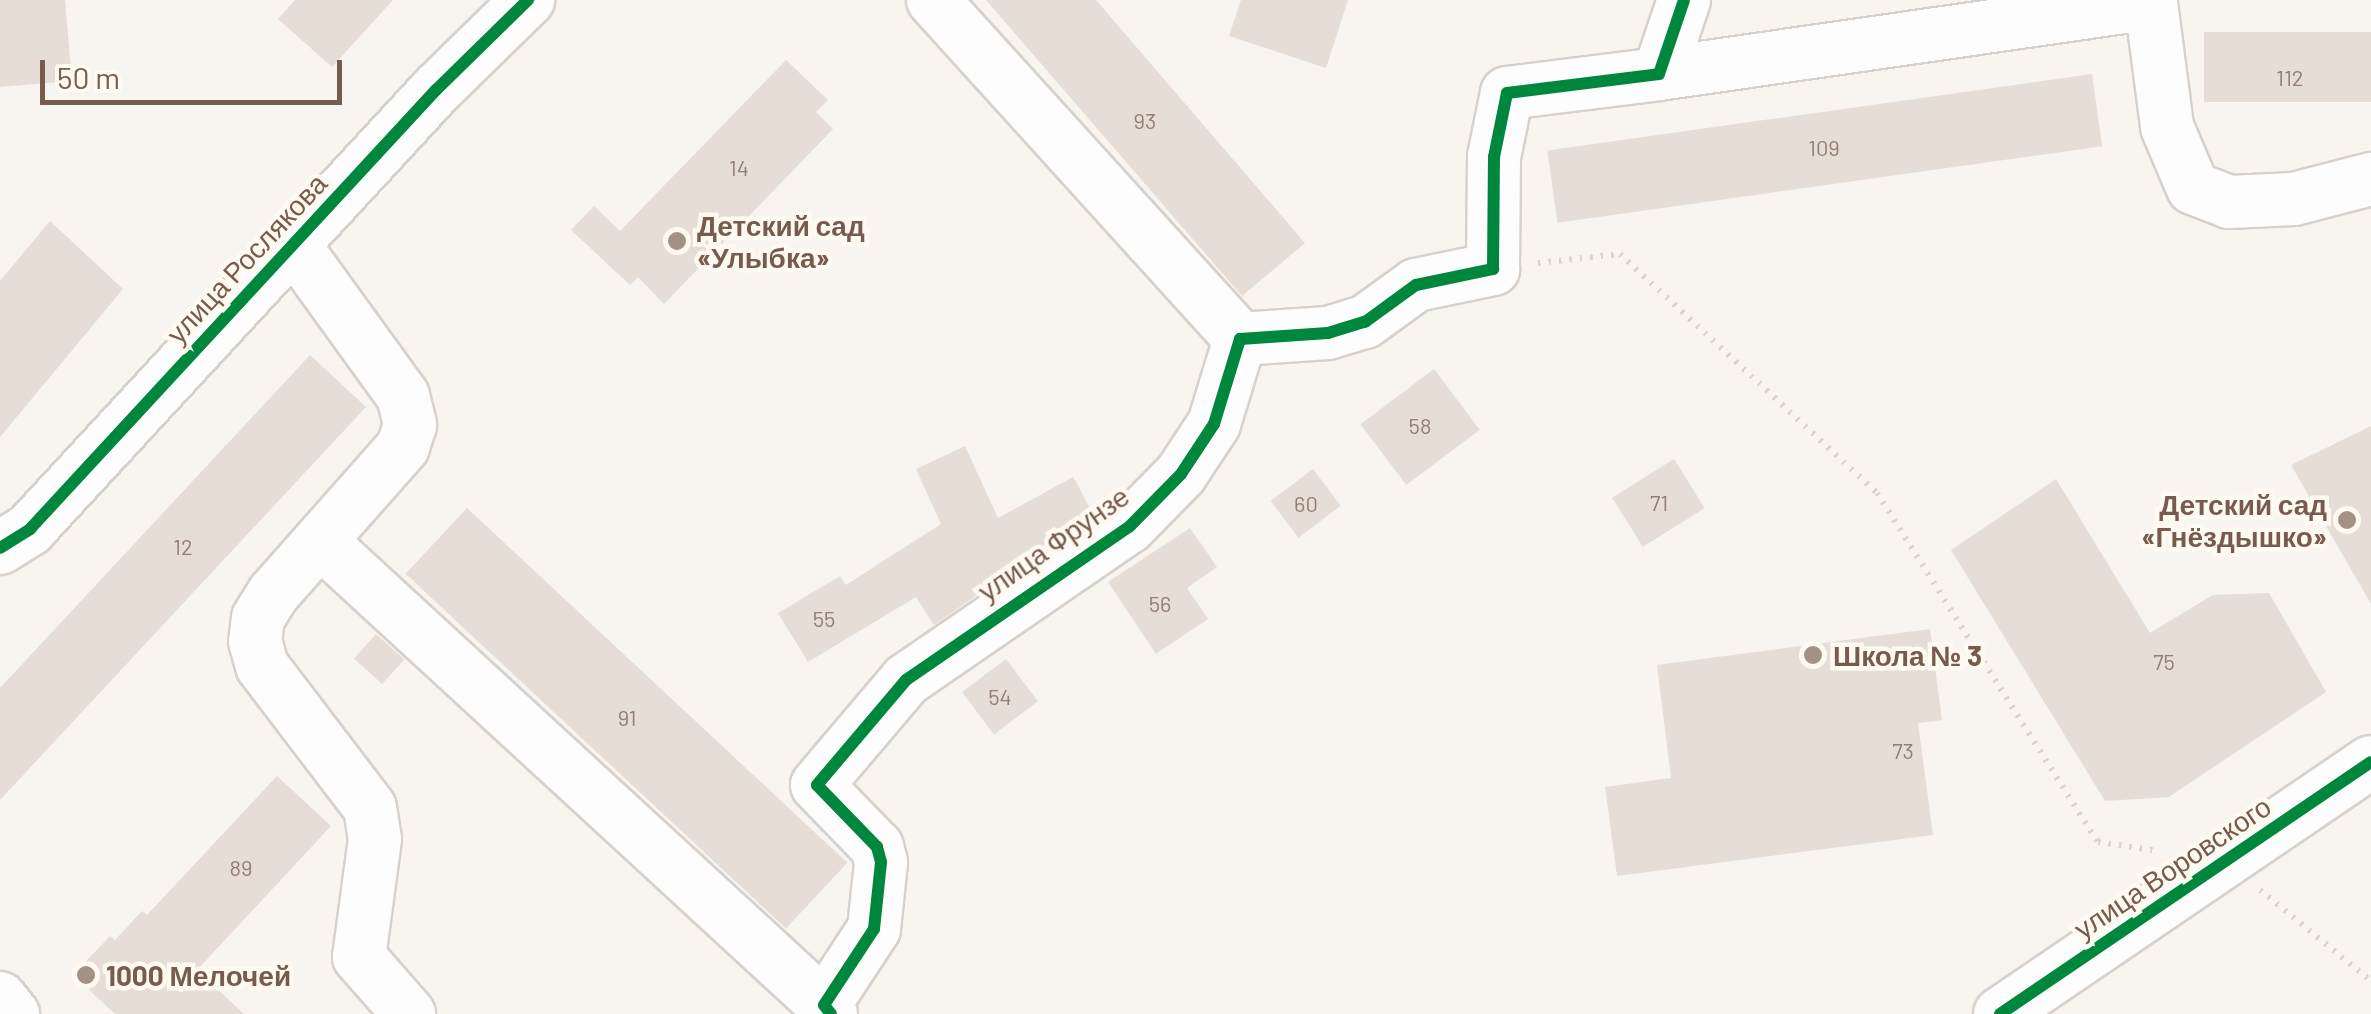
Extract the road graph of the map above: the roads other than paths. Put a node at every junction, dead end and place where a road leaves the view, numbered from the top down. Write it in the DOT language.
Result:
graph roads {
  1 [pos="528,0"];
  2 [pos="932,0"];
  3 [pos="1684,0"];
  4 [pos="2162,1"];
  5 [pos="1659,74"];
  6 [pos="2371,179"];
  7 [pos="293,244"];
  8 [pos="1240,339"];
  9 [pos="320,541"];
  10 [pos="0,548"];
  11 [pos="2371,762"];
  12 [pos="0,998"];
  13 [pos="827,1010"];
  14 [pos="13,1014"];
  15 [pos="409,1014"];
  16 [pos="2000,1014"];
  1 -- 7 [label="street, улица Рослякова"];
  2 -- 8 [label="street"];
  3 -- 5 [label="street"];
  4 -- 5 [label="street"];
  4 -- 6 [label="street"];
  5 -- 8 [label="street"];
  7 -- 9 [label="street"];
  7 -- 10 [label="street, улица Рослякова"];
  8 -- 13 [label="street, улица Фрунзе"];
  9 -- 13 [label="street"];
  9 -- 15 [label="street"];
  11 -- 16 [label="street, улица Воровского"];
  12 -- 14 [label="street"];
}
